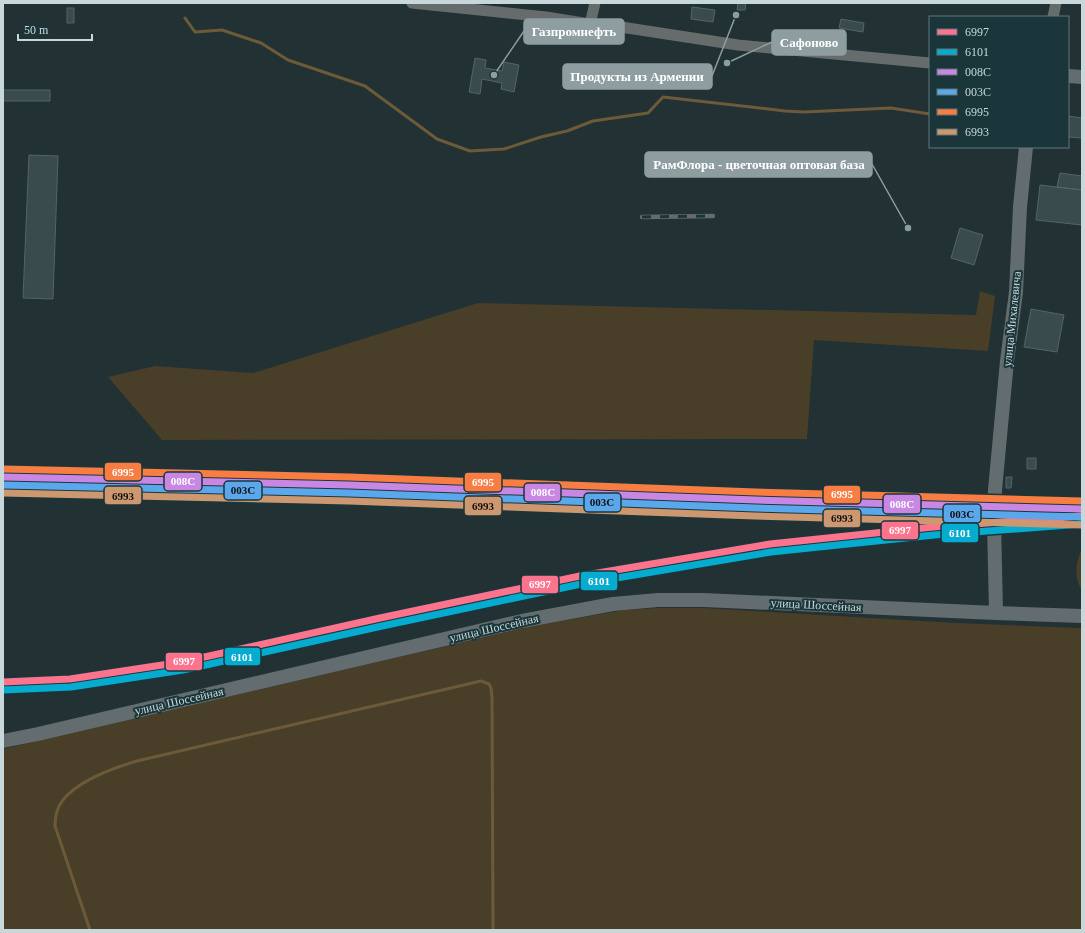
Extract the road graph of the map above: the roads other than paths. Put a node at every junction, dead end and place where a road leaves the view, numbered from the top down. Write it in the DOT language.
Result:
graph roads {
  1 [pos="412,3"];
  2 [pos="595,3"];
  3 [pos="1056,3"];
  4 [pos="1053,16"];
  5 [pos="590,24"];
  6 [pos="929,63"];
  7 [pos="1069,76"];
  8 [pos="1082,77"];
  9 [pos="1026,148"];
  10 [pos="996,613"];
  11 [pos="1081,616"];
  12 [pos="3,741"];
  1 -- 5 [label="street"];
  2 -- 5 [label="street"];
  3 -- 4 [label="street"];
  5 -- 6 [label="street"];
  7 -- 8 [label="main road"];
  9 -- 10 [label="main road, улица Михалевича"];
  10 -- 11 [label="main road, улица Шоссейная"];
  10 -- 12 [label="main road, улица Шоссейная"];
}
